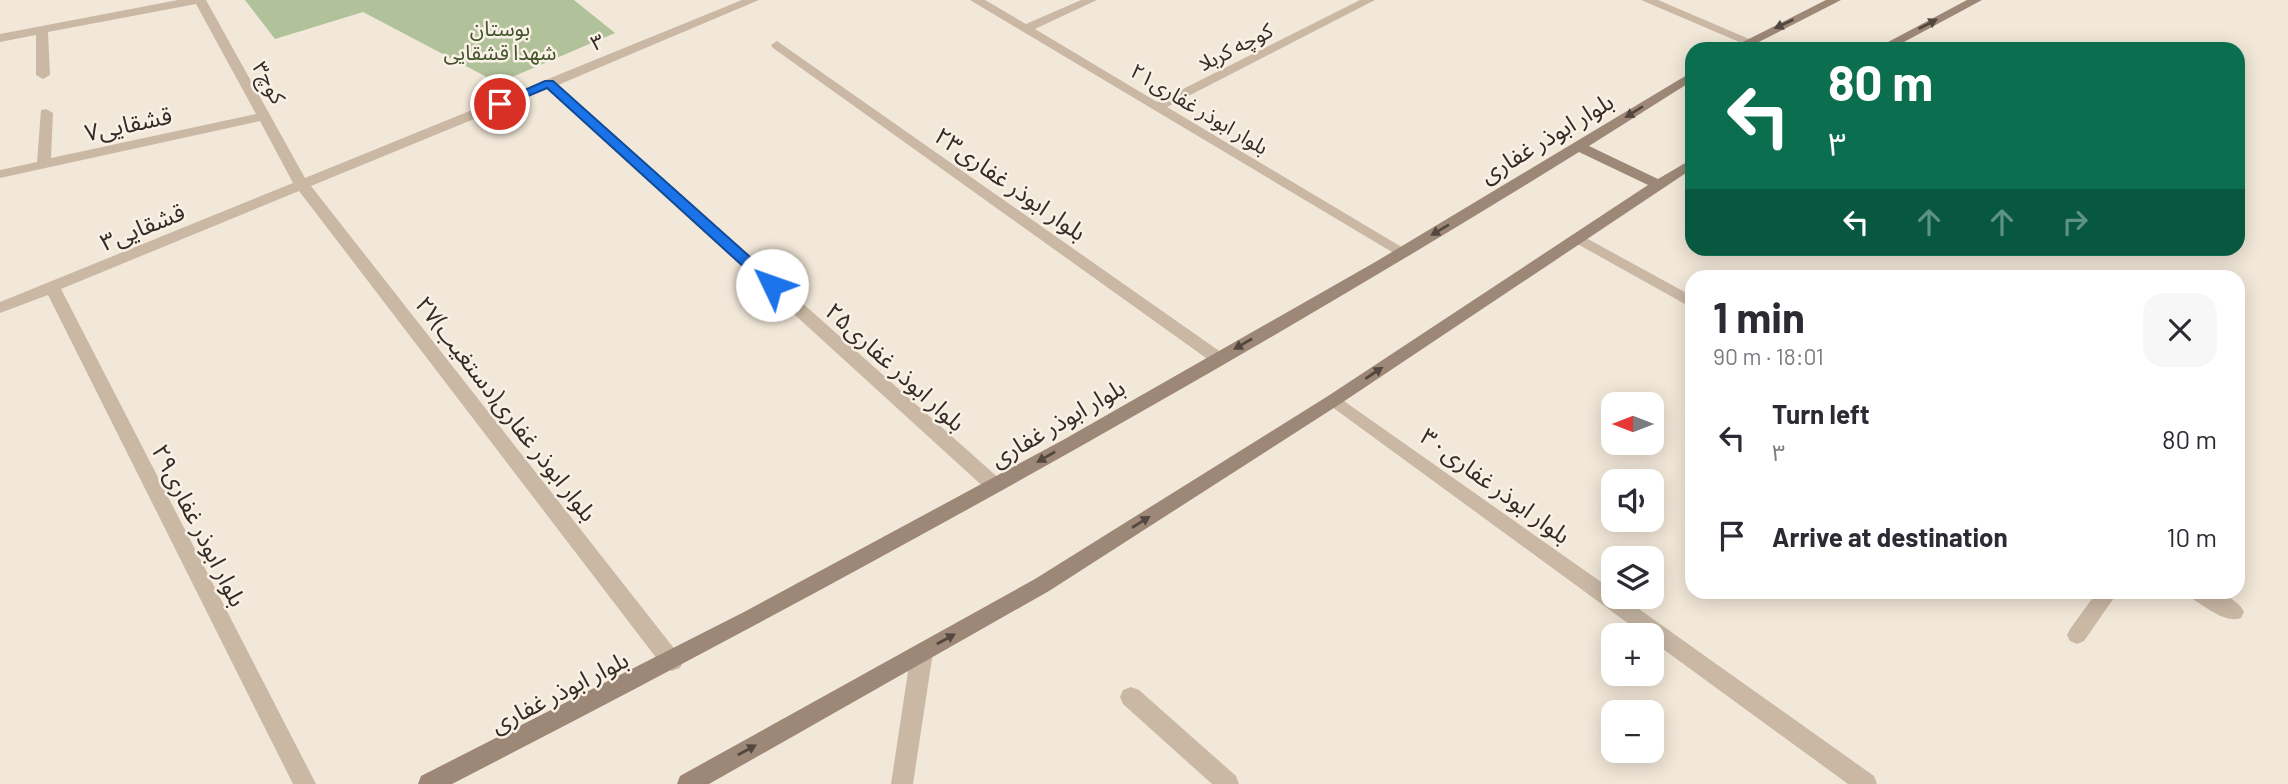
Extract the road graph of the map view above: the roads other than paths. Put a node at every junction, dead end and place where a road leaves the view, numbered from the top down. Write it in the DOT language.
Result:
graph roads {
  1 [pos="199,0"];
  2 [pos="753,0"];
  3 [pos="976,0"];
  4 [pos="1091,0"];
  5 [pos="1369,0"];
  6 [pos="1647,0"];
  7 [pos="1835,0"];
  8 [pos="1976,0"];
  9 [pos="1025,29"];
  10 [pos="43,30"];
  11 [pos="0,38"];
  12 [pos="1748,41"];
  13 [pos="1895,42"];
  14 [pos="777,45"];
  15 [pos="43,75"];
  16 [pos="1685,80"];
  17 [pos="549,83"];
  18 [pos="1157,107"];
  19 [pos="46,113"];
  20 [pos="265,116"];
  21 [pos="1579,146"];
  22 [pos="44,164"];
  23 [pos="1685,168"];
  24 [pos="0,174"];
  25 [pos="302,185"];
  26 [pos="1659,185"];
  27 [pos="1577,238"];
  28 [pos="1402,252"];
  29 [pos="52,287"];
  30 [pos="1685,299"];
  31 [pos="0,308"];
  32 [pos="1219,359"];
  33 [pos="1334,400"];
  34 [pos="995,485"];
  35 [pos="2103,599"];
  36 [pos="2211,599"];
  37 [pos="2234,612"];
  38 [pos="2077,635"];
  39 [pos="922,652"];
  40 [pos="672,662"];
  41 [pos="1131,697"];
  42 [pos="305,784"];
  43 [pos="429,784"];
  44 [pos="688,784"];
  45 [pos="902,784"];
  46 [pos="1228,784"];
  47 [pos="1866,784"];
  1 -- 10 [label="street"];
  1 -- 20 [label="street, ۳کوچ"];
  2 -- 17 [label="street, ۳"];
  3 -- 9 [label="street, ۲۱بلوار ابوذر غفاری"];
  4 -- 9 [label="street"];
  5 -- 18 [label="street, کوچه کربلا"];
  6 -- 12 [label="street"];
  7 -- 12 [label="main road, one-way"];
  13 -- 8 [label="main road, one-way"];
  9 -- 18 [label="street, ۲۱بلوار ابوذر غفاری"];
  10 -- 11 [label="street"];
  10 -- 15 [label="street"];
  14 -- 32 [label="street, بلوار ابوذر غفاری۲۳"];
  16 -- 21 [label="main road, بلوار ابوذر غفاری, one-way"];
  17 -- 25 [label="street, ۳"];
  17 -- 34 [label="street, بلوار ابوذر غفاری۲۵"];
  18 -- 28 [label="street, ۲۱بلوار ابوذر غفاری"];
  19 -- 22 [label="street"];
  20 -- 22 [label="street, ۷قشقایی"];
  20 -- 25 [label="street, ۳کوچ"];
  21 -- 26 [label="main road"];
  21 -- 28 [label="main road, بلوار ابوذر غفاری, one-way"];
  22 -- 24 [label="street, ۷قشقایی"];
  23 -- 26 [label="main road"];
  25 -- 29 [label="street, ۳قشقایی"];
  25 -- 40 [label="street, ۲۷بلوار ابوذر غفاری(دستغیب)"];
  26 -- 27 [label="main road"];
  27 -- 30 [label="street"];
  33 -- 27 [label="main road, one-way"];
  28 -- 32 [label="main road, بلوار ابوذر غفاری, one-way"];
  29 -- 31 [label="street, ۳قشقایی"];
  29 -- 42 [label="street, بلوار ابوذر غفاری۲۹"];
  32 -- 34 [label="main road, بلوار ابوذر غفاری, one-way"];
  39 -- 33 [label="main road, one-way"];
  33 -- 47 [label="street, بلوار ابوذر غفاری۳۰"];
  34 -- 40 [label="main road, بلوار ابوذر غفاری"];
  35 -- 38 [label="street"];
  36 -- 37 [label="street"];
  44 -- 39 [label="main road, one-way"];
  39 -- 45 [label="street"];
  40 -- 43 [label="main road, بلوار ابوذر غفاری"];
  41 -- 46 [label="street"];
}
